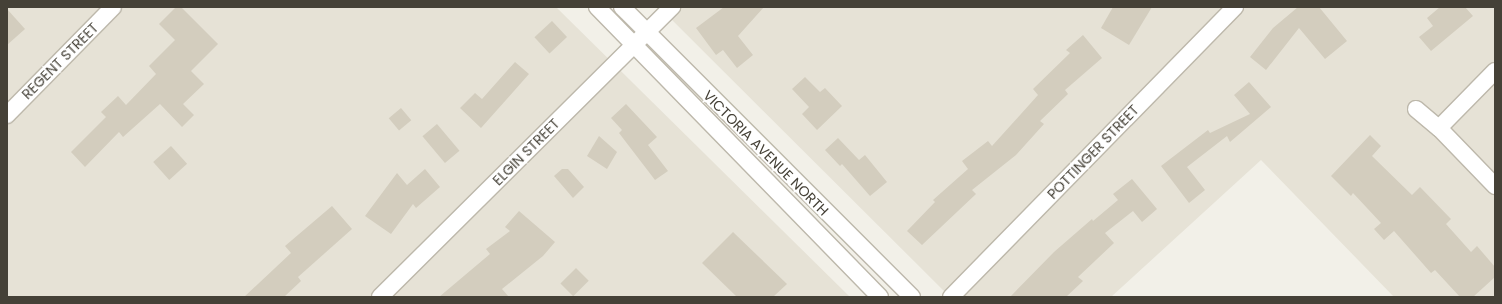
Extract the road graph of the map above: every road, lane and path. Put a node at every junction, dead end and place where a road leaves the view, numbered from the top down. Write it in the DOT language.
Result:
graph roads {
  1 [pos="113,7"];
  2 [pos="597,7"];
  3 [pos="622,7"];
  4 [pos="672,7"];
  5 [pos="1235,7"];
  6 [pos="646,32"];
  7 [pos="634,45"];
  8 [pos="1495,71"];
  9 [pos="1416,109"];
  10 [pos="7,115"];
  11 [pos="1440,128"];
  12 [pos="1495,186"];
  13 [pos="380,297"];
  14 [pos="880,297"];
  15 [pos="912,297"];
  16 [pos="951,297"];
  1 -- 10 [label="street, REGENT STREET"];
  2 -- 7 [label="street, VICTORIA AVENUE NORTH"];
  3 -- 6 [label="street, VICTORIA AVENUE NORTH"];
  4 -- 6 [label="street, ELGIN STREET"];
  5 -- 16 [label="street, POTTINGER STREET"];
  6 -- 7 [label="street, ELGIN STREET"];
  6 -- 15 [label="street, VICTORIA AVENUE NORTH"];
  7 -- 13 [label="street, ELGIN STREET"];
  7 -- 14 [label="street, VICTORIA AVENUE NORTH"];
  8 -- 11 [label="street"];
  9 -- 11 [label="street"];
  11 -- 12 [label="street"];
}
